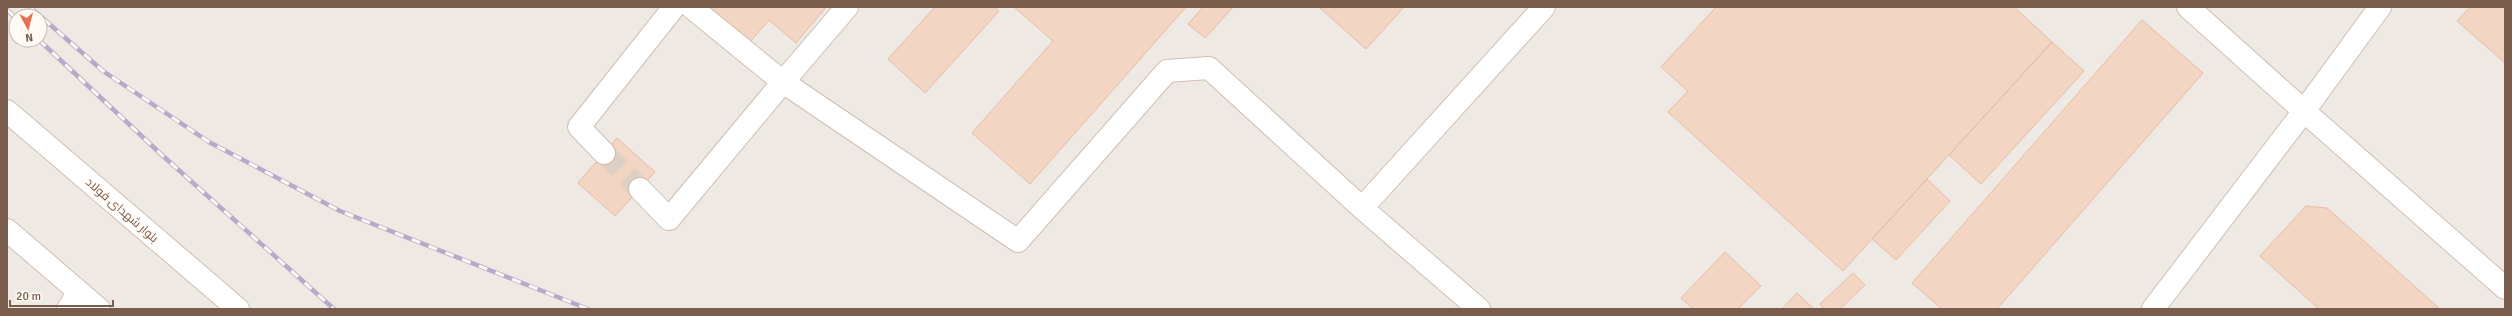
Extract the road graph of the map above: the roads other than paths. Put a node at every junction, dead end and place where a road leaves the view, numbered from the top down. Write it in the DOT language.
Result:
graph roads {
  1 [pos="674,7"];
  2 [pos="691,7"];
  3 [pos="847,7"];
  4 [pos="1544,7"];
  5 [pos="2188,7"];
  6 [pos="2380,7"];
  7 [pos="783,82"];
  8 [pos="7,111"];
  9 [pos="2304,111"];
  10 [pos="604,153"];
  11 [pos="640,189"];
  12 [pos="1362,208"];
  13 [pos="8,233"];
  14 [pos="2505,288"];
  15 [pos="74,300"];
  16 [pos="99,309"];
  17 [pos="238,309"];
  18 [pos="1478,309"];
  19 [pos="2153,309"];
  1 -- 10 [label="street"];
  2 -- 7 [label="street"];
  3 -- 7 [label="street"];
  4 -- 12 [label="street"];
  5 -- 9 [label="street"];
  6 -- 9 [label="street"];
  7 -- 11 [label="street"];
  7 -- 12 [label="street"];
  8 -- 17 [label="street, بلوار شهدای فولاد"];
  9 -- 14 [label="street"];
  9 -- 19 [label="street"];
  12 -- 18 [label="street"];
  13 -- 15 [label="street"];
  15 -- 16 [label="street"];
}
